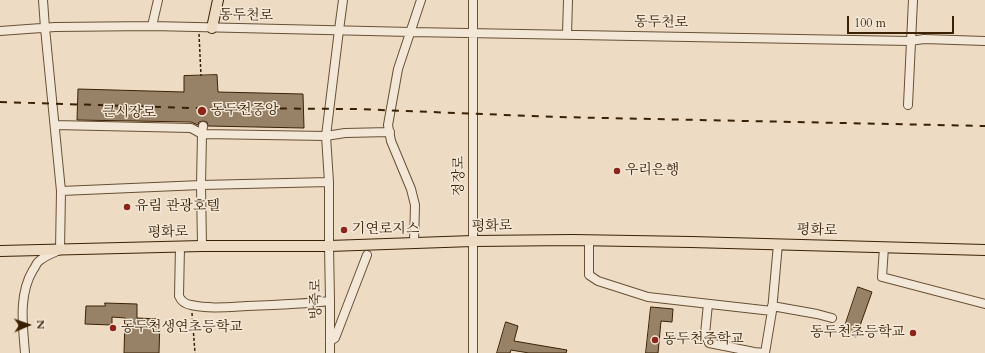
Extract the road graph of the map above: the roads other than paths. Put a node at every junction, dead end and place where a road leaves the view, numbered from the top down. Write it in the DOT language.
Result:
graph roads {
  1 [pos="43,0"];
  2 [pos="158,0"];
  3 [pos="218,0"];
  4 [pos="344,0"];
  5 [pos="421,0"];
  6 [pos="473,0"];
  7 [pos="568,0"];
  8 [pos="913,0"];
  9 [pos="152,26"];
  10 [pos="45,28"];
  11 [pos="212,28"];
  12 [pos="339,30"];
  13 [pos="0,31"];
  14 [pos="411,32"];
  15 [pos="473,33"];
  16 [pos="567,34"];
  17 [pos="910,40"];
  18 [pos="985,41"];
  19 [pos="908,104"];
  20 [pos="54,125"];
  21 [pos="203,130"];
  22 [pos="390,132"];
  23 [pos="326,136"];
  24 [pos="329,182"];
  25 [pos="201,185"];
  26 [pos="61,191"];
  27 [pos="589,240"];
  28 [pos="473,241"];
  29 [pos="414,243"];
  30 [pos="778,244"];
  31 [pos="202,246"];
  32 [pos="329,246"];
  33 [pos="180,247"];
  34 [pos="884,247"];
  35 [pos="60,250"];
  36 [pos="985,250"];
  37 [pos="0,251"];
  38 [pos="367,255"];
  39 [pos="330,301"];
  40 [pos="708,304"];
  41 [pos="985,304"];
  42 [pos="772,308"];
  43 [pos="832,318"];
  44 [pos="330,341"];
  45 [pos="25,353"];
  46 [pos="330,353"];
  47 [pos="473,353"];
  48 [pos="765,353"];
  1 -- 10 [label="street"];
  2 -- 9 [label="street"];
  3 -- 11 [label="main road"];
  4 -- 12 [label="street"];
  5 -- 14 [label="street"];
  6 -- 15 [label="street, 정장로"];
  7 -- 16 [label="street"];
  8 -- 17 [label="street"];
  9 -- 10 [label="street, 동두천로"];
  9 -- 11 [label="street, 동두천로"];
  10 -- 13 [label="street, 동두천로"];
  10 -- 20 [label="street"];
  11 -- 12 [label="street, 동두천로"];
  12 -- 14 [label="street, 동두천로"];
  12 -- 23 [label="street"];
  14 -- 15 [label="street, 동두천로"];
  14 -- 22 [label="street"];
  15 -- 16 [label="street, 동두천로"];
  15 -- 28 [label="street, 정장로"];
  16 -- 17 [label="street, 동두천로"];
  17 -- 18 [label="street, 동두천로"];
  17 -- 19 [label="street"];
  20 -- 21 [label="street, 큰시장로"];
  20 -- 26 [label="street"];
  21 -- 23 [label="street, 큰시장로"];
  21 -- 25 [label="street"];
  22 -- 23 [label="street, 큰시장로"];
  22 -- 29 [label="street"];
  23 -- 24 [label="street, 방죽로"];
  24 -- 25 [label="street"];
  24 -- 32 [label="street, 방죽로"];
  25 -- 26 [label="street"];
  25 -- 31 [label="street"];
  26 -- 35 [label="street"];
  27 -- 28 [label="main road, 평화로"];
  27 -- 30 [label="main road, 평화로"];
  27 -- 40 [label="street"];
  28 -- 29 [label="main road, 평화로"];
  28 -- 47 [label="street, 정장로"];
  29 -- 32 [label="main road, 평화로"];
  30 -- 34 [label="main road, 평화로"];
  30 -- 42 [label="street"];
  31 -- 32 [label="main road, 평화로"];
  31 -- 33 [label="main road, 평화로"];
  32 -- 39 [label="street, 방죽로"];
  33 -- 35 [label="main road, 평화로"];
  33 -- 39 [label="street"];
  34 -- 36 [label="main road, 평화로"];
  34 -- 41 [label="street"];
  35 -- 37 [label="main road, 평화로"];
  35 -- 45 [label="street"];
  38 -- 44 [label="street"];
  39 -- 44 [label="street, 방죽로"];
  40 -- 42 [label="street"];
  40 -- 48 [label="street"];
  42 -- 43 [label="street"];
  42 -- 48 [label="street"];
  44 -- 46 [label="street, 방죽로"];
}
